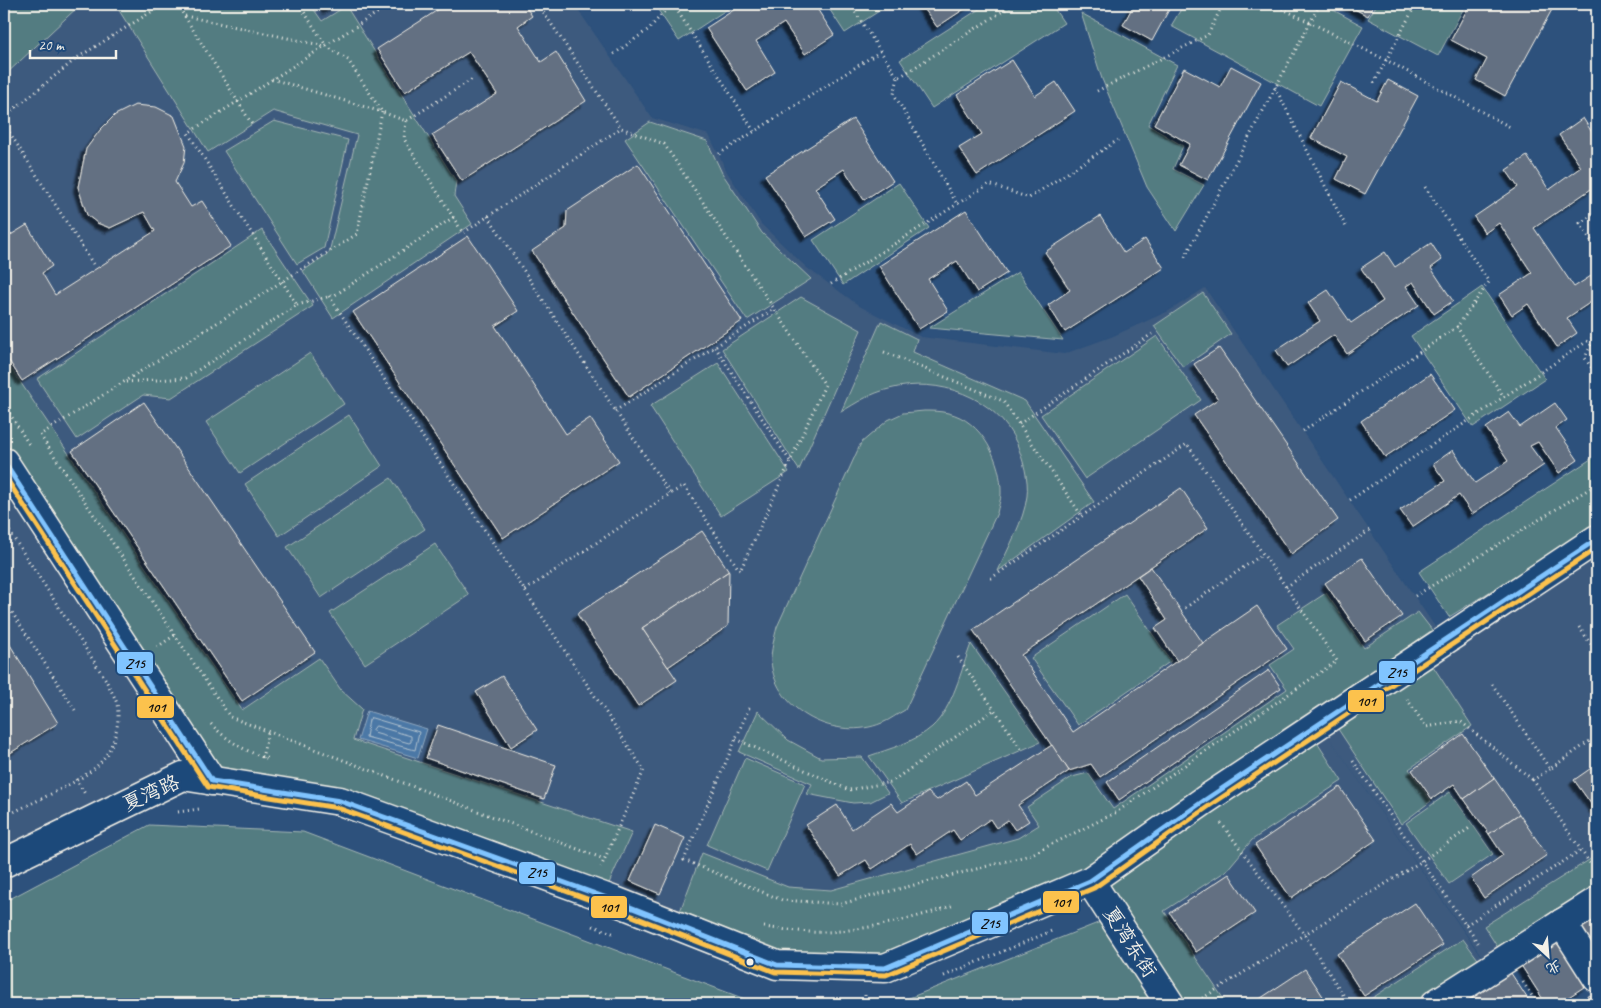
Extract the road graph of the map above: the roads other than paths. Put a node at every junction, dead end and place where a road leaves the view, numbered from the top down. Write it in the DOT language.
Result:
graph roads {
  1 [pos="4,462"];
  2 [pos="1597,539"];
  3 [pos="212,781"];
  4 [pos="4,863"];
  5 [pos="1090,880"];
  6 [pos="1597,901"];
  7 [pos="1562,923"];
  8 [pos="1597,978"];
  9 [pos="1170,1004"];
  10 [pos="1435,1004"];
  1 -- 3 [label="street"];
  2 -- 5 [label="street, 夏湾路"];
  3 -- 4 [label="street, 夏湾路"];
  3 -- 5 [label="street, 夏湾路"];
  5 -- 9 [label="street, 夏湾东街"];
  6 -- 7 [label="street"];
  7 -- 8 [label="street"];
  7 -- 10 [label="street"];
}
